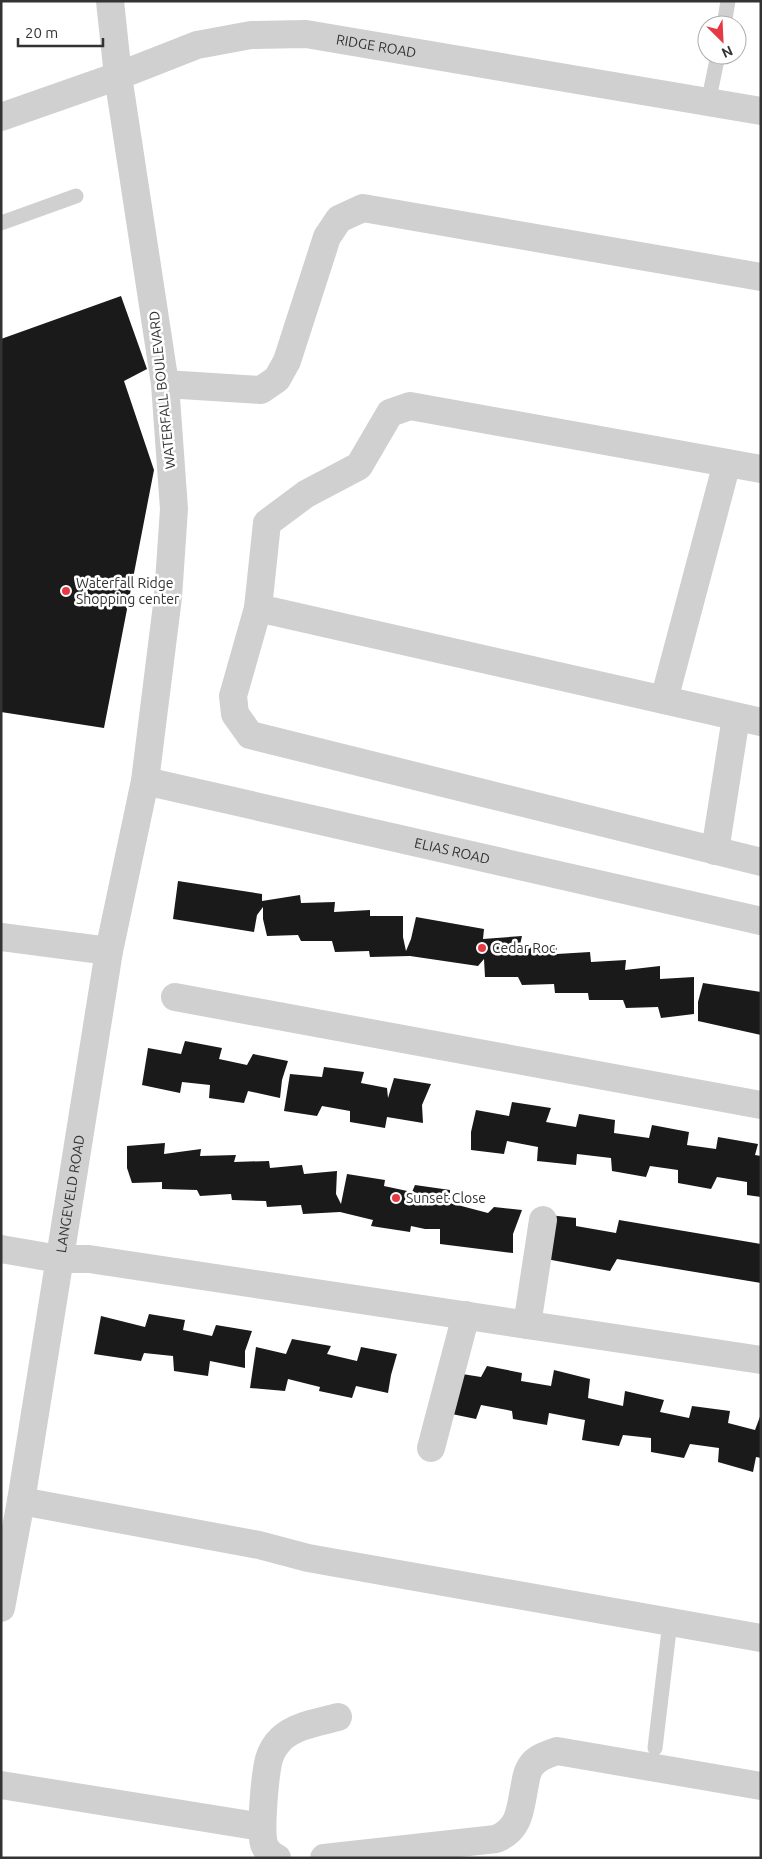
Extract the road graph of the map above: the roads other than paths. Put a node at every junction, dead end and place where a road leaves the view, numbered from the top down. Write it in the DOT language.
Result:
graph roads {
  1 [pos="110,1"];
  2 [pos="728,1"];
  3 [pos="726,15"];
  4 [pos="716,65"];
  5 [pos="118,76"];
  6 [pos="708,102"];
  7 [pos="761,112"];
  8 [pos="1,117"];
  9 [pos="76,196"];
  10 [pos="1,223"];
  11 [pos="761,277"];
  12 [pos="164,384"];
  13 [pos="727,463"];
  14 [pos="761,469"];
  15 [pos="258,608"];
  16 [pos="664,700"];
  17 [pos="749,720"];
  18 [pos="144,781"];
  19 [pos="715,851"];
  20 [pos="761,862"];
  21 [pos="761,922"];
  22 [pos="1,937"];
  23 [pos="109,951"];
  24 [pos="175,998"];
  25 [pos="761,1105"];
  26 [pos="543,1220"];
  27 [pos="1,1249"];
  28 [pos="59,1259"];
  29 [pos="466,1316"];
  30 [pos="527,1325"];
  31 [pos="761,1360"];
  32 [pos="432,1448"];
  33 [pos="22,1501"];
  34 [pos="1,1608"];
  35 [pos="670,1622"];
  36 [pos="761,1638"];
  37 [pos="338,1717"];
  38 [pos="655,1748"];
  39 [pos="1,1785"];
  40 [pos="761,1786"];
  41 [pos="262,1827"];
  42 [pos="277,1858"];
  43 [pos="324,1858"];
  1 -- 5 [label="street, WATERFALL BOULEVARD"];
  2 -- 3 [label="lane"];
  4 -- 6 [label="lane"];
  5 -- 6 [label="street, RIDGE ROAD"];
  5 -- 8 [label="street, RIDGE ROAD"];
  5 -- 12 [label="street, WATERFALL BOULEVARD"];
  6 -- 7 [label="street, RIDGE ROAD"];
  9 -- 10 [label="lane"];
  11 -- 12 [label="street"];
  12 -- 18 [label="street, WATERFALL BOULEVARD"];
  13 -- 14 [label="street"];
  13 -- 15 [label="street"];
  13 -- 16 [label="street"];
  15 -- 16 [label="street"];
  15 -- 19 [label="street"];
  16 -- 17 [label="street"];
  17 -- 19 [label="street"];
  18 -- 21 [label="street, ELIAS ROAD"];
  18 -- 23 [label="street, LANGEVELD ROAD"];
  19 -- 20 [label="street"];
  22 -- 23 [label="street"];
  23 -- 28 [label="street, LANGEVELD ROAD"];
  24 -- 25 [label="street"];
  26 -- 30 [label="street"];
  27 -- 28 [label="street"];
  28 -- 29 [label="street"];
  28 -- 33 [label="street, LANGEVELD ROAD"];
  29 -- 30 [label="street"];
  29 -- 32 [label="street"];
  30 -- 31 [label="street"];
  33 -- 34 [label="street, LANGEVELD ROAD"];
  33 -- 35 [label="street"];
  35 -- 36 [label="street"];
  35 -- 38 [label="lane"];
  37 -- 41 [label="street"];
  39 -- 41 [label="street"];
  40 -- 43 [label="street"];
  41 -- 42 [label="street"];
}
